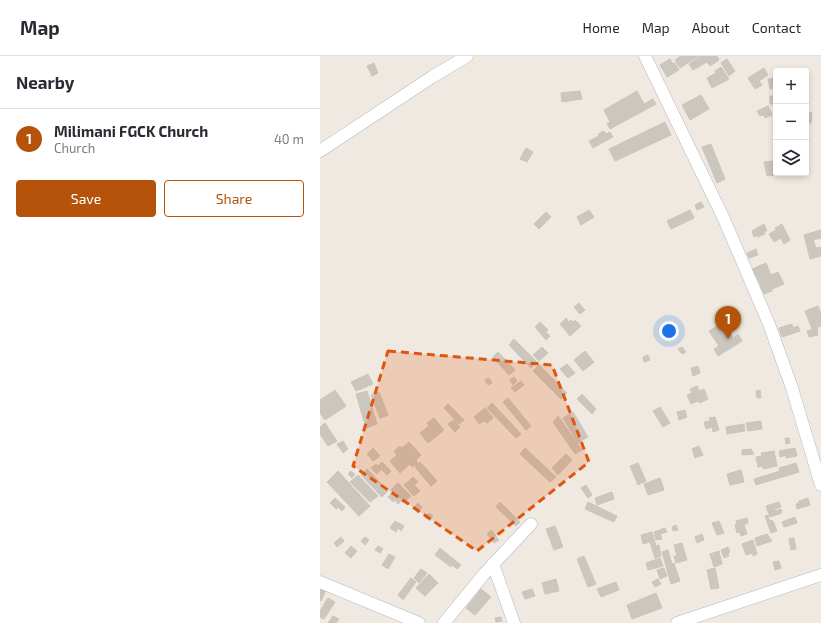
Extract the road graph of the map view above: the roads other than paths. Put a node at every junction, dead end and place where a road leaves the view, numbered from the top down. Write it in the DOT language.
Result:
graph roads {
  1 [pos="468,56"];
  2 [pos="645,56"];
  3 [pos="320,150"];
  4 [pos="821,486"];
  5 [pos="531,524"];
  6 [pos="493,564"];
  7 [pos="821,575"];
  8 [pos="320,582"];
  9 [pos="419,623"];
  10 [pos="444,623"];
  11 [pos="514,623"];
  12 [pos="677,623"];
  1 -- 3 [label="street"];
  2 -- 4 [label="street"];
  5 -- 6 [label="street"];
  6 -- 10 [label="street"];
  6 -- 11 [label="street"];
  7 -- 12 [label="street"];
  8 -- 9 [label="street"];
}
